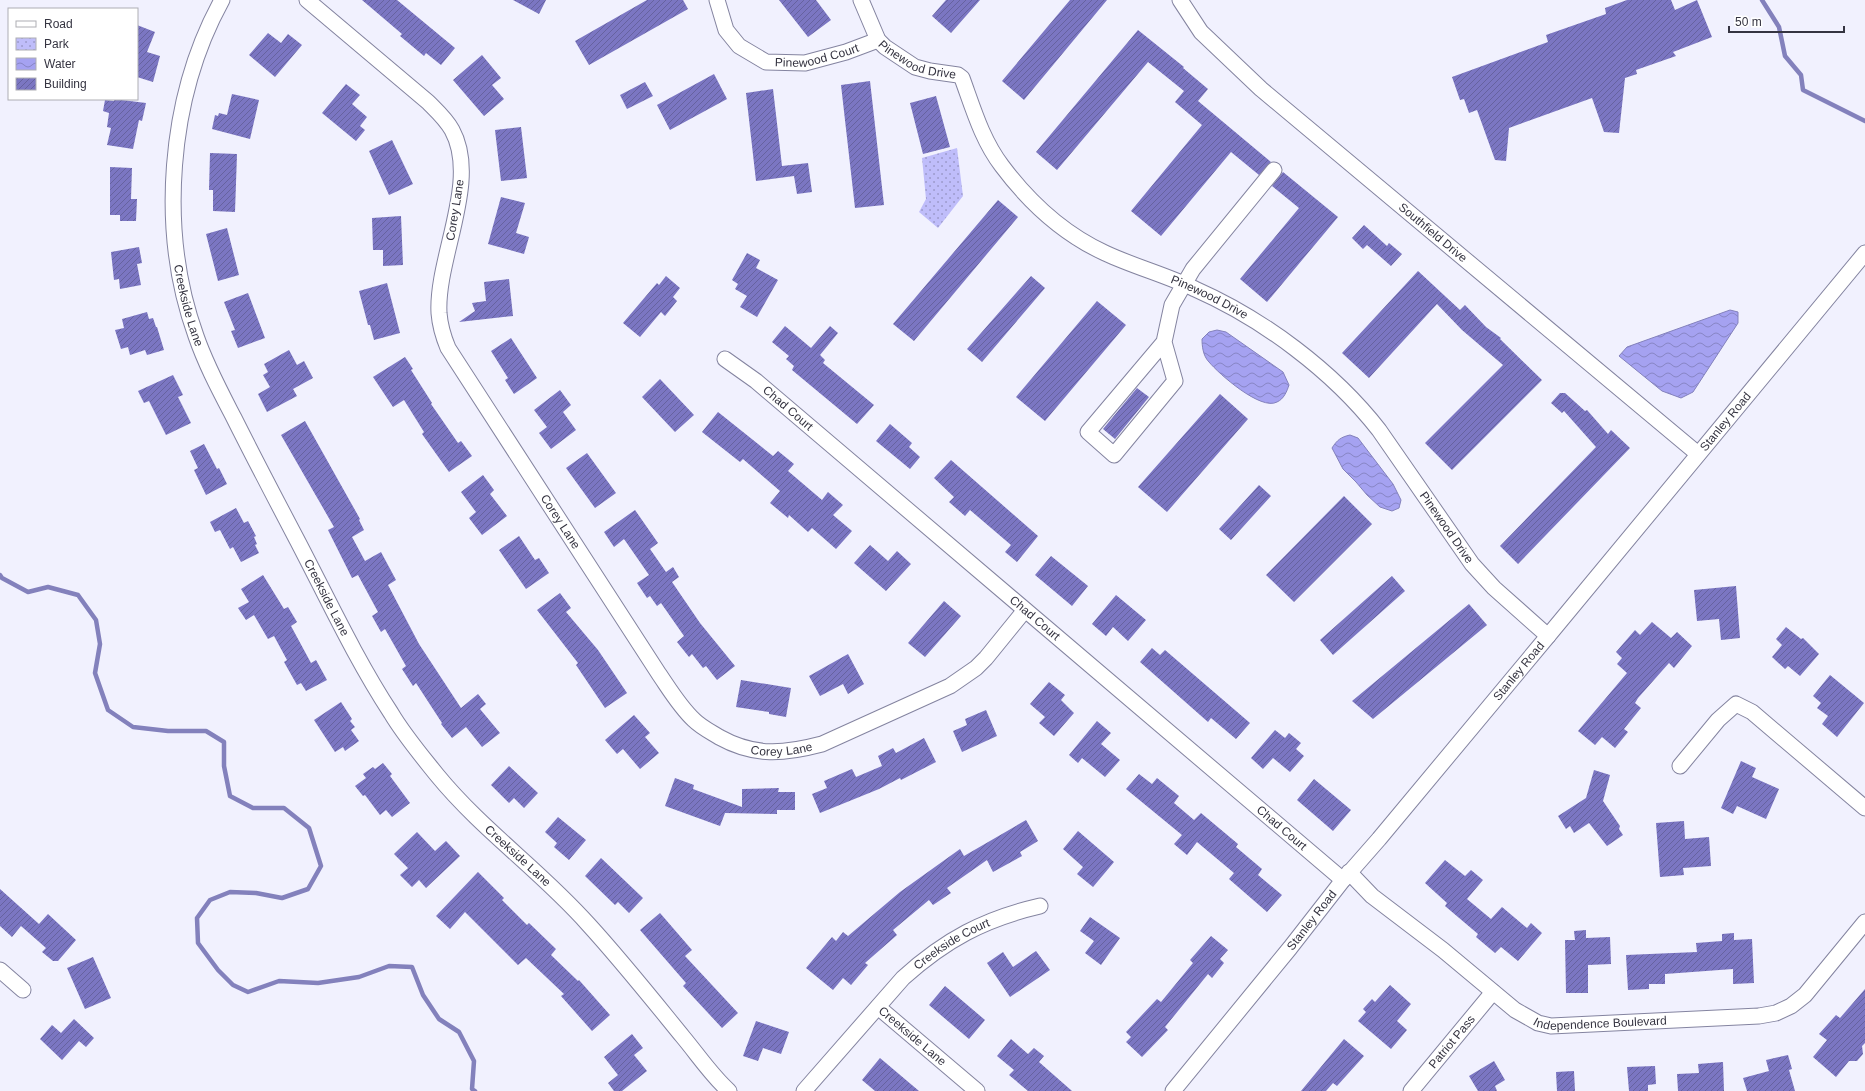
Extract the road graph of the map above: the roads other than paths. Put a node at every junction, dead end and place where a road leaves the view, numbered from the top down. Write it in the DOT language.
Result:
graph roads {
  1 [pos="222,0"];
  2 [pos="307,0"];
  3 [pos="717,0"];
  4 [pos="861,0"];
  5 [pos="1180,0"];
  6 [pos="878,40"];
  7 [pos="1274,170"];
  8 [pos="1865,253"];
  9 [pos="1185,284"];
  10 [pos="1164,342"];
  11 [pos="725,359"];
  12 [pos="1698,454"];
  13 [pos="1026,610"];
  14 [pos="1548,636"];
  15 [pos="1680,766"];
  16 [pos="1865,808"];
  17 [pos="1346,876"];
  18 [pos="1040,906"];
  19 [pos="1865,922"];
  20 [pos="0,970"];
  21 [pos="23,990"];
  22 [pos="1493,992"];
  23 [pos="878,1007"];
  24 [pos="729,1091"];
  25 [pos="804,1091"];
  26 [pos="977,1091"];
  27 [pos="1173,1091"];
  28 [pos="1411,1091"];
  1 -- 24 [label="street, Creekside Lane"];
  2 -- 13 [label="street, Corey Lane"];
  3 -- 6 [label="street, Pinewood Court"];
  4 -- 6 [label="street, Pinewood Drive"];
  5 -- 12 [label="street, Southfield Drive"];
  6 -- 9 [label="street, Pinewood Drive"];
  7 -- 9 [label="street"];
  8 -- 12 [label="street, Stanley Road"];
  9 -- 10 [label="street"];
  9 -- 14 [label="street, Pinewood Drive"];
  10 -- 10 [label="street"];
  11 -- 13 [label="street, Chad Court"];
  12 -- 14 [label="street, Stanley Road"];
  13 -- 17 [label="street, Chad Court"];
  14 -- 17 [label="street, Stanley Road"];
  15 -- 16 [label="street"];
  17 -- 22 [label="street, Independence Boulevard"];
  17 -- 27 [label="street, Stanley Road"];
  18 -- 23 [label="street, Creekside Court"];
  19 -- 22 [label="street, Independence Boulevard"];
  20 -- 21 [label="street"];
  22 -- 28 [label="street, Patriot Pass"];
  23 -- 25 [label="street, Creekside Lane"];
  23 -- 26 [label="street, Creekside Lane"];
}
